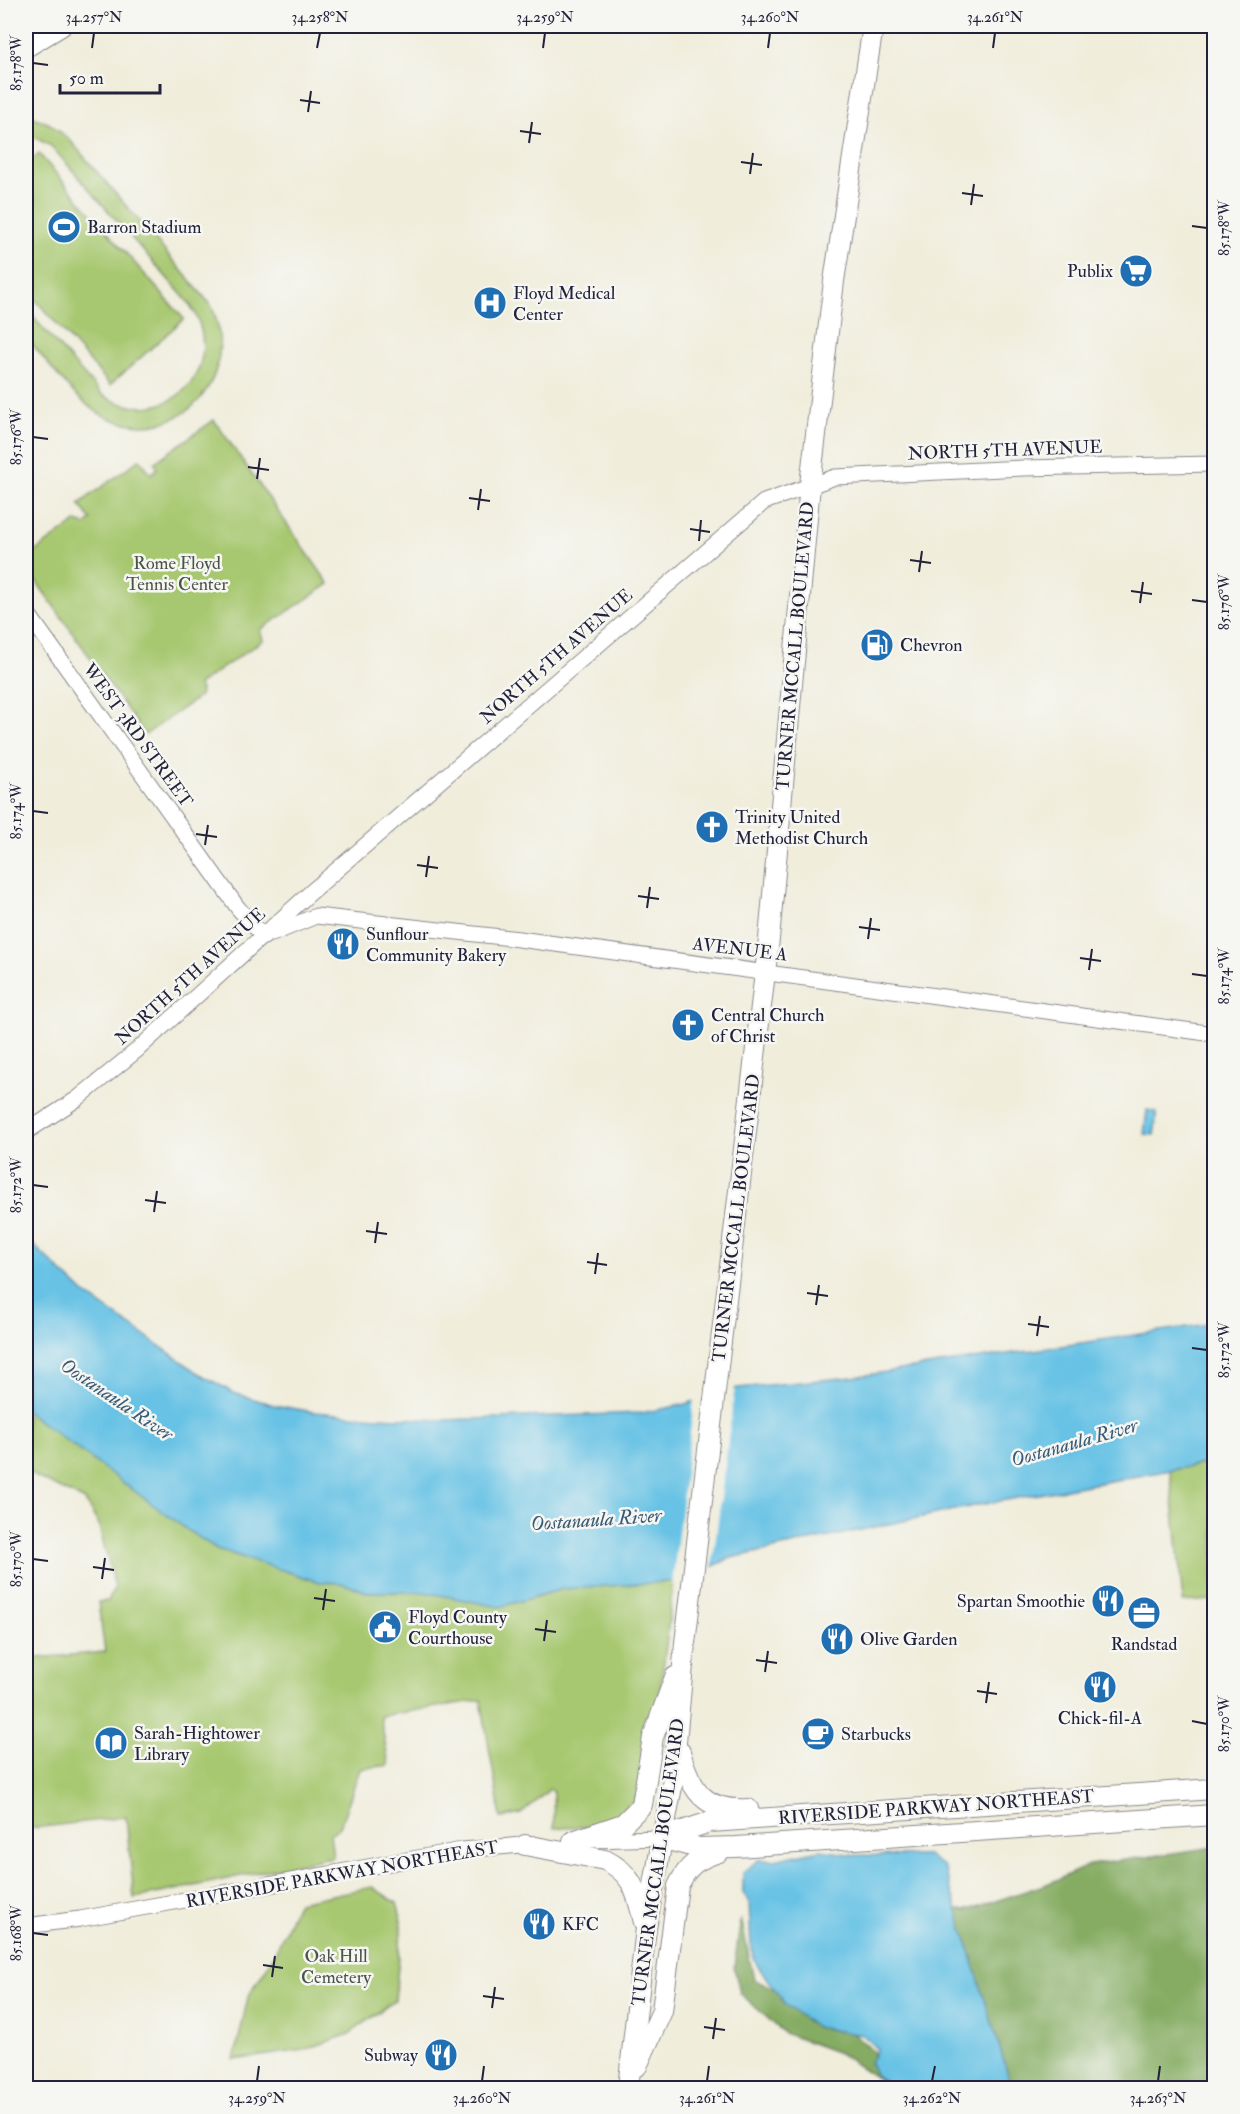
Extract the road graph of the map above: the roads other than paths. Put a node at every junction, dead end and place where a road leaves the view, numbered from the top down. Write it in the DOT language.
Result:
graph roads {
  1 [pos="61,26"];
  2 [pos="873,26"];
  3 [pos="26,47"];
  4 [pos="1215,464"];
  5 [pos="810,485"];
  6 [pos="26,611"];
  7 [pos="264,938"];
  8 [pos="765,972"];
  9 [pos="1215,1034"];
  10 [pos="26,1132"];
  11 [pos="685,1648"];
  12 [pos="677,1739"];
  13 [pos="1215,1789"];
  14 [pos="1067,1798"];
  15 [pos="1215,1815"];
  16 [pos="661,1838"];
  17 [pos="573,1841"];
  18 [pos="525,1845"];
  19 [pos="736,1847"];
  20 [pos="26,1926"];
  21 [pos="646,1928"];
  22 [pos="628,2085"];
  1 -- 3 [label="main road"];
  2 -- 5 [label="main road, TURNER MCCALL BOULEVARD"];
  4 -- 5 [label="street, NORTH 5TH AVENUE"];
  5 -- 7 [label="street, NORTH 5TH AVENUE"];
  5 -- 8 [label="main road, TURNER MCCALL BOULEVARD"];
  6 -- 7 [label="street, WEST 3RD STREET"];
  7 -- 8 [label="street, AVENUE A"];
  7 -- 10 [label="street, NORTH 5TH AVENUE"];
  8 -- 9 [label="street, AVENUE A"];
  8 -- 11 [label="main road, TURNER MCCALL BOULEVARD"];
  11 -- 12 [label="main road, TURNER MCCALL BOULEVARD"];
  11 -- 17 [label="main road"];
  12 -- 14 [label="main road"];
  12 -- 16 [label="main road, TURNER MCCALL BOULEVARD"];
  13 -- 14 [label="main road, RIVERSIDE PARKWAY NORTHEAST"];
  14 -- 16 [label="main road, RIVERSIDE PARKWAY NORTHEAST"];
  15 -- 19 [label="main road, RIVERSIDE PARKWAY NORTHEAST"];
  16 -- 17 [label="street, RIVERSIDE PARKWAY NORTHEAST"];
  16 -- 19 [label="main road, RIVERSIDE PARKWAY NORTHEAST"];
  16 -- 21 [label="main road, TURNER MCCALL BOULEVARD"];
  17 -- 18 [label="street, RIVERSIDE PARKWAY NORTHEAST"];
  18 -- 20 [label="street, RIVERSIDE PARKWAY NORTHEAST"];
  18 -- 21 [label="main road"];
  19 -- 22 [label="main road"];
  21 -- 22 [label="main road, TURNER MCCALL BOULEVARD"];
}
